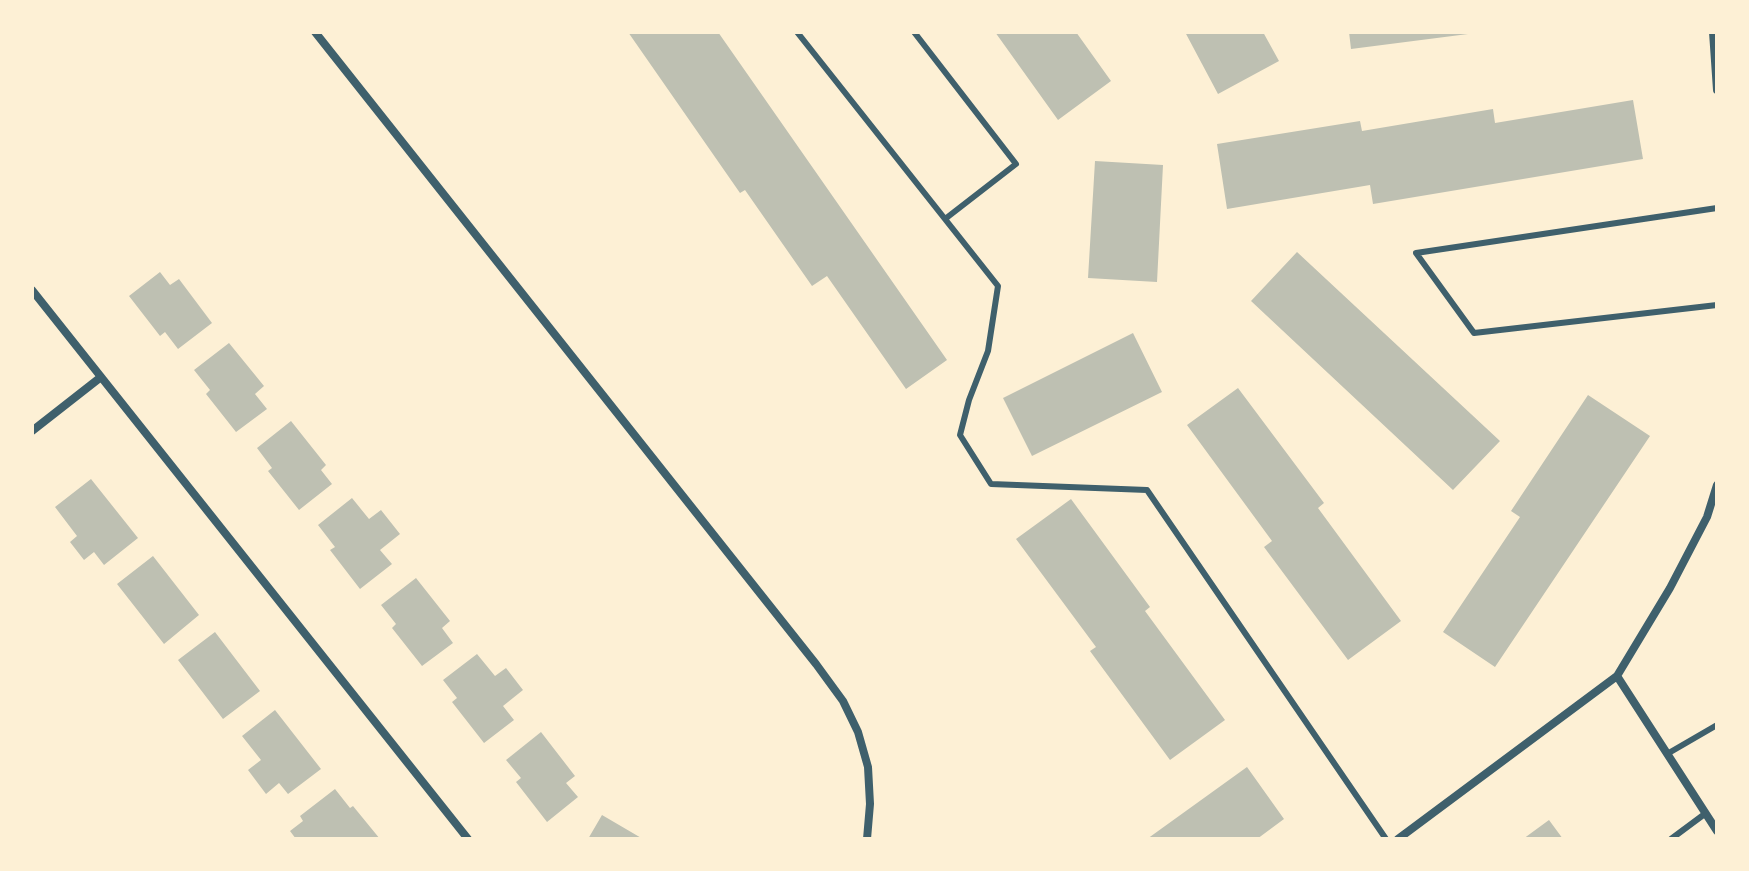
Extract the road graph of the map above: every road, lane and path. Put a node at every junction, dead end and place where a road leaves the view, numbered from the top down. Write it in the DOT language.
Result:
graph roads {
  1 [pos="315,32"];
  2 [pos="808,32"];
  3 [pos="914,32"];
  4 [pos="1713,32"];
  5 [pos="799,35"];
  6 [pos="1717,90"];
  7 [pos="1717,208"];
  8 [pos="945,219"];
  9 [pos="32,290"];
  10 [pos="1717,305"];
  11 [pos="101,377"];
  12 [pos="32,431"];
  13 [pos="1717,485"];
  14 [pos="1617,676"];
  15 [pos="1717,725"];
  16 [pos="1667,754"];
  17 [pos="1706,813"];
  18 [pos="1717,831"];
  19 [pos="468,839"];
  20 [pos="867,839"];
  21 [pos="1386,839"];
  22 [pos="1398,839"];
  23 [pos="1671,839"];
  1 -- 20 [label="street"];
  2 -- 5 [label="lane"];
  3 -- 8 [label="lane"];
  4 -- 6 [label="street"];
  5 -- 8 [label="lane"];
  7 -- 10 [label="lane"];
  8 -- 21 [label="lane"];
  9 -- 11 [label="street"];
  11 -- 12 [label="street"];
  11 -- 19 [label="street"];
  13 -- 14 [label="street"];
  14 -- 16 [label="street"];
  14 -- 22 [label="street"];
  15 -- 16 [label="lane"];
  16 -- 17 [label="street"];
  17 -- 18 [label="street"];
  17 -- 23 [label="lane"];
}
